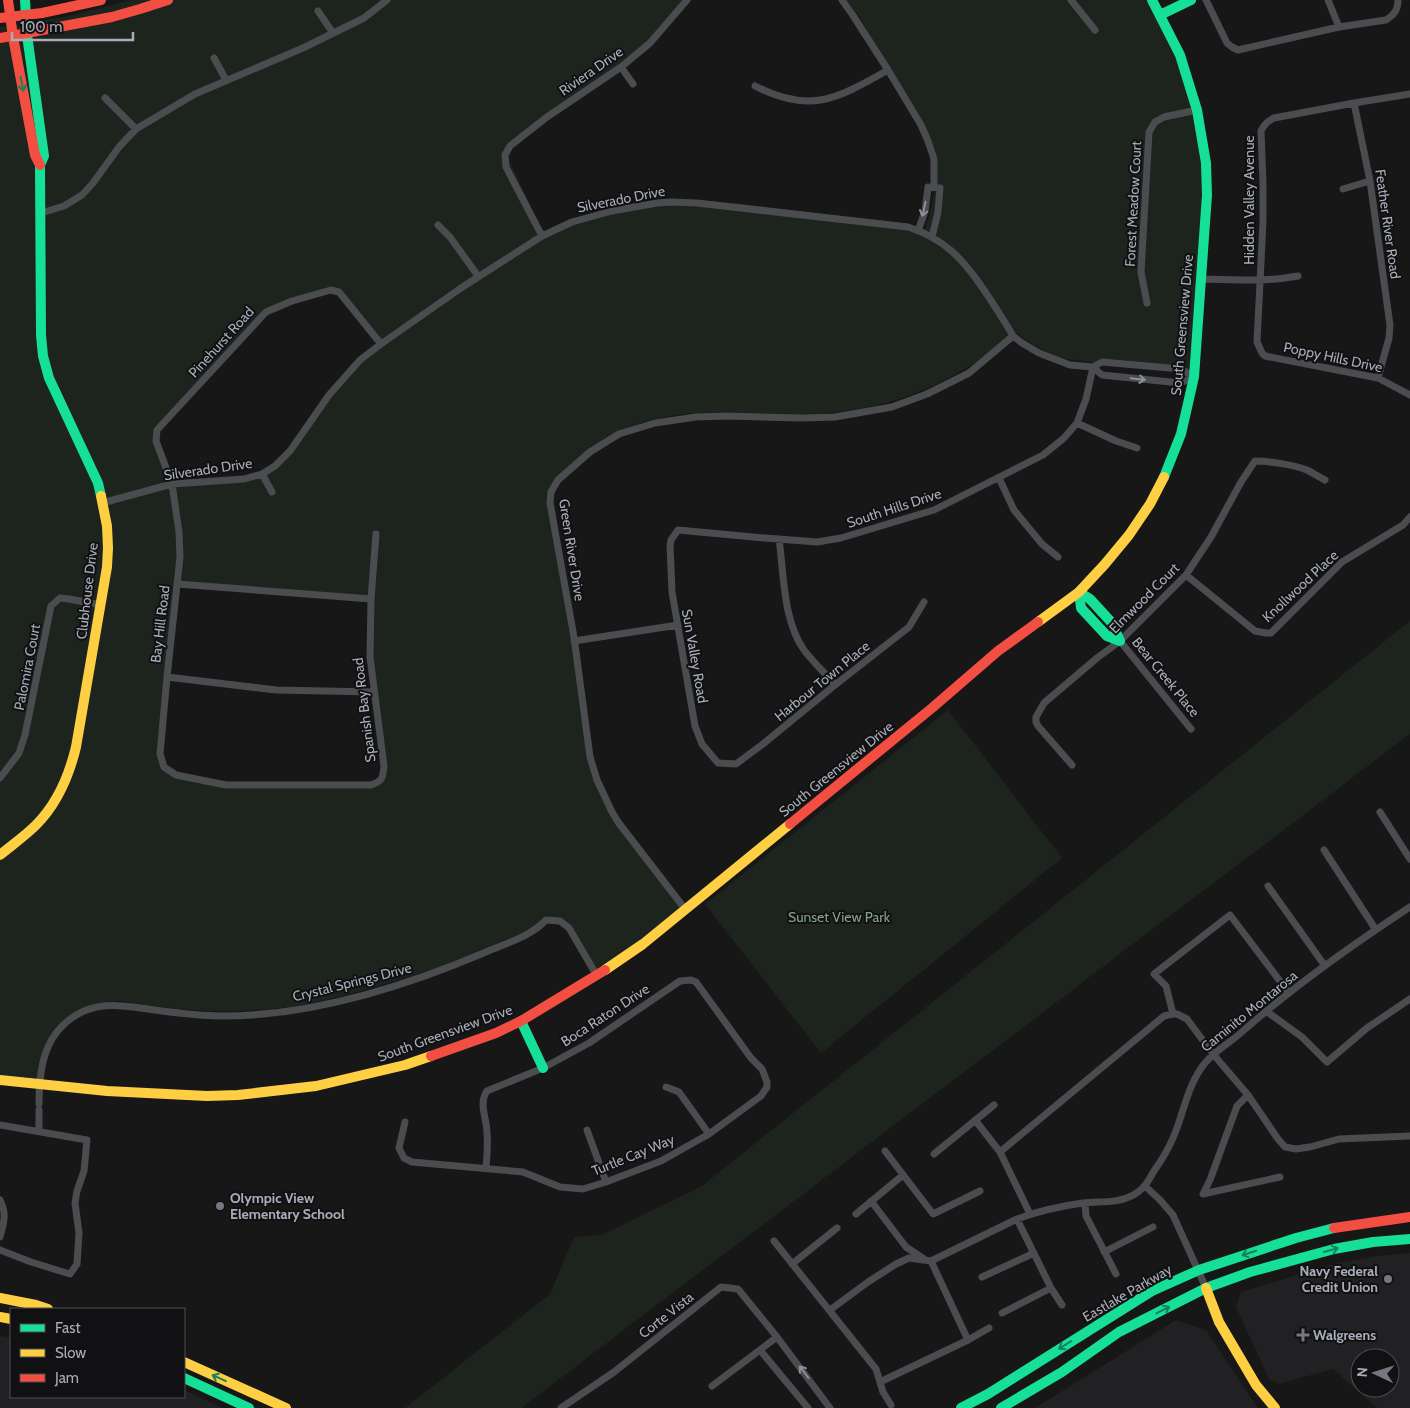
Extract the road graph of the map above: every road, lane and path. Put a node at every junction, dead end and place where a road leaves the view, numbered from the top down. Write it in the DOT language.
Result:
graph roads {
  1 [pos="8,0"];
  2 [pos="25,0"];
  3 [pos="101,0"];
  4 [pos="168,0"];
  5 [pos="387,0"];
  6 [pos="687,0"];
  7 [pos="842,0"];
  8 [pos="1070,0"];
  9 [pos="1152,0"];
  10 [pos="1191,0"];
  11 [pos="1206,0"];
  12 [pos="1328,0"];
  13 [pos="1398,0"];
  14 [pos="318,11"];
  15 [pos="25,15"];
  16 [pos="1160,15"];
  17 [pos="11,17"];
  18 [pos="0,18"];
  19 [pos="1339,27"];
  20 [pos="1095,30"];
  21 [pos="333,33"];
  22 [pos="27,34"];
  23 [pos="13,37"];
  24 [pos="0,38"];
  25 [pos="214,58"];
  26 [pos="621,67"];
  27 [pos="888,70"];
  28 [pos="226,80"];
  29 [pos="633,84"];
  30 [pos="754,86"];
  31 [pos="1410,94"];
  32 [pos="105,98"];
  33 [pos="1354,102"];
  34 [pos="1197,110"];
  35 [pos="136,129"];
  36 [pos="40,165"];
  37 [pos="1370,181"];
  38 [pos="934,187"];
  39 [pos="1343,189"];
  40 [pos="41,214"];
  41 [pos="438,225"];
  42 [pos="918,230"];
  43 [pos="542,236"];
  44 [pos="932,237"];
  45 [pos="478,276"];
  46 [pos="1298,276"];
  47 [pos="1201,279"];
  48 [pos="1261,280"];
  49 [pos="1147,303"];
  50 [pos="1013,336"];
  51 [pos="381,344"];
  52 [pos="1093,367"];
  53 [pos="1194,377"];
  54 [pos="1378,378"];
  55 [pos="1410,395"];
  56 [pos="1077,423"];
  57 [pos="1137,448"];
  58 [pos="262,474"];
  59 [pos="999,478"];
  60 [pos="1325,480"];
  61 [pos="172,484"];
  62 [pos="272,492"];
  63 [pos="102,503"];
  64 [pos="1410,517"];
  65 [pos="376,534"];
  66 [pos="779,539"];
  67 [pos="671,540"];
  68 [pos="1058,557"];
  69 [pos="1186,575"];
  70 [pos="178,584"];
  71 [pos="1079,592"];
  72 [pos="371,598"];
  73 [pos="924,602"];
  74 [pos="101,605"];
  75 [pos="678,625"];
  76 [pos="574,641"];
  77 [pos="1120,641"];
  78 [pos="167,677"];
  79 [pos="834,685"];
  80 [pos="374,692"];
  81 [pos="1191,729"];
  82 [pos="725,764"];
  83 [pos="1072,765"];
  84 [pos="164,767"];
  85 [pos="0,778"];
  86 [pos="1380,812"];
  87 [pos="1324,850"];
  88 [pos="0,855"];
  89 [pos="1410,857"];
  90 [pos="1268,886"];
  91 [pos="1410,907"];
  92 [pos="686,909"];
  93 [pos="1376,930"];
  94 [pos="1325,966"];
  95 [pos="597,976"];
  96 [pos="1289,993"];
  97 [pos="1410,999"];
  98 [pos="1266,1011"];
  99 [pos="1172,1014"];
  100 [pos="521,1021"];
  101 [pos="1213,1054"];
  102 [pos="543,1068"];
  103 [pos="0,1080"];
  104 [pos="767,1082"];
  105 [pos="39,1084"];
  106 [pos="666,1086"];
  107 [pos="1248,1095"];
  108 [pos="994,1105"];
  109 [pos="975,1120"];
  110 [pos="405,1122"];
  111 [pos="0,1124"];
  112 [pos="588,1130"];
  113 [pos="38,1131"];
  114 [pos="709,1134"];
  115 [pos="1410,1136"];
  116 [pos="885,1151"];
  117 [pos="1000,1152"];
  118 [pos="934,1154"];
  119 [pos="486,1168"];
  120 [pos="903,1175"];
  121 [pos="1280,1177"];
  122 [pos="606,1182"];
  123 [pos="1145,1186"];
  124 [pos="980,1191"];
  125 [pos="0,1200"];
  126 [pos="870,1201"];
  127 [pos="1085,1203"];
  128 [pos="856,1214"];
  129 [pos="1030,1214"];
  130 [pos="1410,1217"];
  131 [pos="1017,1219"];
  132 [pos="1153,1227"];
  133 [pos="838,1228"];
  134 [pos="0,1237"];
  135 [pos="1410,1239"];
  136 [pos="774,1241"];
  137 [pos="0,1250"];
  138 [pos="1104,1252"];
  139 [pos="1034,1253"];
  140 [pos="928,1260"];
  141 [pos="792,1264"];
  142 [pos="1198,1270"];
  143 [pos="1116,1274"];
  144 [pos="982,1277"];
  145 [pos="1051,1288"];
  146 [pos="1206,1288"];
  147 [pos="0,1298"];
  148 [pos="1062,1304"];
  149 [pos="44,1308"];
  150 [pos="830,1310"];
  151 [pos="1002,1312"];
  152 [pos="989,1328"];
  153 [pos="777,1337"];
  154 [pos="968,1340"];
  155 [pos="760,1350"];
  156 [pos="185,1362"];
  157 [pos="185,1378"];
  158 [pos="880,1382"];
  159 [pos="712,1386"];
  160 [pos="254,1394"];
  161 [pos="891,1406"];
  162 [pos="247,1407"];
  163 [pos="286,1408"];
  164 [pos="561,1408"];
  165 [pos="808,1408"];
  166 [pos="830,1408"];
  167 [pos="961,1408"];
  168 [pos="1001,1408"];
  169 [pos="1275,1408"];
  1 -- 17 [label="street, Clubhouse Drive"];
  2 -- 15 [label="street, Clubhouse Drive"];
  3 -- 15 [label="street"];
  4 -- 22 [label="street"];
  5 -- 21 [label="street"];
  6 -- 26 [label="street, Riviera Drive"];
  7 -- 27 [label="street"];
  8 -- 20 [label="street"];
  9 -- 16 [label="street, South Greensview Drive"];
  10 -- 16 [label="street"];
  11 -- 19 [label="street"];
  12 -- 19 [label="street"];
  13 -- 19 [label="street"];
  14 -- 21 [label="street"];
  15 -- 17 [label="street"];
  15 -- 22 [label="street, Clubhouse Drive"];
  16 -- 34 [label="street, South Greensview Drive"];
  17 -- 18 [label="street"];
  17 -- 23 [label="street, Clubhouse Drive"];
  21 -- 28 [label="street"];
  22 -- 23 [label="street"];
  22 -- 36 [label="street, Clubhouse Drive"];
  23 -- 24 [label="street"];
  23 -- 36 [label="street, Clubhouse Drive, one-way"];
  25 -- 28 [label="street"];
  26 -- 29 [label="street"];
  26 -- 43 [label="street, Riviera Drive"];
  27 -- 30 [label="street"];
  27 -- 38 [label="street"];
  28 -- 35 [label="street"];
  31 -- 33 [label="street, Hidden Valley Avenue"];
  32 -- 35 [label="street"];
  33 -- 37 [label="street, Feather River Road"];
  33 -- 48 [label="street, Hidden Valley Avenue"];
  34 -- 47 [label="street, South Greensview Drive"];
  34 -- 49 [label="street, Forest Meadow Court"];
  35 -- 40 [label="street"];
  36 -- 40 [label="street, Clubhouse Drive"];
  37 -- 39 [label="street"];
  37 -- 54 [label="street, Feather River Road"];
  38 -- 42 [label="street, one-way"];
  38 -- 44 [label="street"];
  40 -- 63 [label="street, Clubhouse Drive"];
  41 -- 45 [label="street"];
  42 -- 43 [label="street, Silverado Drive"];
  42 -- 44 [label="street, Silverado Drive"];
  43 -- 45 [label="street, Silverado Drive"];
  44 -- 50 [label="street, Silverado Drive"];
  45 -- 51 [label="street, Silverado Drive"];
  46 -- 48 [label="street"];
  47 -- 48 [label="street"];
  47 -- 53 [label="street, South Greensview Drive"];
  48 -- 54 [label="street, Poppy Hills Drive"];
  50 -- 52 [label="street, Silverado Drive"];
  50 -- 76 [label="street, Green River Drive"];
  51 -- 58 [label="street, Silverado Drive"];
  51 -- 61 [label="street, Pinehurst Road"];
  52 -- 53 [label="street, Silverado Drive"];
  52 -- 53 [label="street, Silverado Drive, one-way"];
  52 -- 56 [label="street, South Hills Drive"];
  53 -- 71 [label="street, South Greensview Drive"];
  54 -- 55 [label="street, Poppy Hills Drive"];
  56 -- 57 [label="street"];
  56 -- 59 [label="street, South Hills Drive"];
  58 -- 61 [label="street, Silverado Drive"];
  58 -- 62 [label="street"];
  59 -- 66 [label="street, South Hills Drive"];
  59 -- 68 [label="street"];
  60 -- 69 [label="street, Elmwood Court"];
  61 -- 63 [label="street, Silverado Drive"];
  61 -- 70 [label="street, Bay Hill Road"];
  63 -- 74 [label="street, Clubhouse Drive"];
  64 -- 69 [label="street, Knollwood Place"];
  65 -- 72 [label="street, Spanish Bay Road"];
  66 -- 67 [label="street, South Hills Drive"];
  66 -- 79 [label="street"];
  67 -- 75 [label="street, Sun Valley Road"];
  69 -- 77 [label="street, Elmwood Court"];
  70 -- 72 [label="street"];
  70 -- 78 [label="street, Bay Hill Road"];
  71 -- 77 [label="street, Bear Creek Place"];
  71 -- 92 [label="street, South Greensview Drive"];
  72 -- 80 [label="street, Spanish Bay Road"];
  73 -- 79 [label="street, Harbour Town Place"];
  74 -- 85 [label="street, Palomira Court"];
  74 -- 88 [label="street, Clubhouse Drive"];
  75 -- 76 [label="street"];
  75 -- 82 [label="street, Sun Valley Road"];
  76 -- 92 [label="street, Green River Drive"];
  77 -- 81 [label="street, Bear Creek Place"];
  77 -- 83 [label="street, Elmwood Court"];
  78 -- 80 [label="street"];
  78 -- 84 [label="street, Bay Hill Road"];
  79 -- 82 [label="street, Harbour Town Place"];
  80 -- 84 [label="street, Spanish Bay Road"];
  86 -- 89 [label="street"];
  87 -- 93 [label="street"];
  90 -- 94 [label="street"];
  91 -- 93 [label="street, Caminito Montarosa"];
  92 -- 95 [label="street, South Greensview Drive"];
  93 -- 94 [label="street, Caminito Montarosa"];
  94 -- 96 [label="street, Caminito Montarosa"];
  95 -- 100 [label="street, South Greensview Drive"];
  95 -- 105 [label="street, Crystal Springs Drive"];
  96 -- 98 [label="street, Caminito Montarosa"];
  96 -- 99 [label="street"];
  97 -- 98 [label="street"];
  98 -- 101 [label="street, Caminito Montarosa"];
  99 -- 101 [label="street"];
  99 -- 117 [label="street"];
  100 -- 102 [label="street"];
  100 -- 105 [label="street, South Greensview Drive"];
  101 -- 107 [label="street"];
  101 -- 123 [label="street, Caminito Montarosa"];
  102 -- 104 [label="street, Boca Raton Drive"];
  102 -- 119 [label="street, Boca Raton Drive"];
  103 -- 105 [label="street, South Greensview Drive"];
  104 -- 114 [label="street, Turtle Cay Way"];
  105 -- 113 [label="street, Crystal Springs Drive"];
  106 -- 114 [label="street"];
  107 -- 115 [label="street"];
  107 -- 121 [label="street"];
  108 -- 109 [label="street"];
  109 -- 117 [label="street"];
  109 -- 118 [label="street"];
  110 -- 119 [label="street, Turtle Cay Way"];
  111 -- 113 [label="street"];
  112 -- 122 [label="street"];
  113 -- 137 [label="street"];
  114 -- 122 [label="street, Turtle Cay Way"];
  116 -- 120 [label="street"];
  117 -- 129 [label="street"];
  119 -- 122 [label="street, Turtle Cay Way"];
  120 -- 124 [label="street"];
  120 -- 126 [label="street"];
  123 -- 127 [label="street, Caminito Montarosa"];
  123 -- 142 [label="street"];
  125 -- 134 [label="street"];
  126 -- 128 [label="street"];
  126 -- 140 [label="street"];
  127 -- 129 [label="street, Caminito Montarosa"];
  127 -- 138 [label="street"];
  129 -- 131 [label="street, Caminito Montarosa"];
  130 -- 142 [label="street, Eastlake Parkway, one-way"];
  131 -- 139 [label="street"];
  131 -- 140 [label="street, Caminito Montarosa"];
  132 -- 138 [label="street"];
  133 -- 141 [label="street"];
  146 -- 135 [label="street, one-way"];
  136 -- 141 [label="street"];
  138 -- 143 [label="street"];
  139 -- 144 [label="street"];
  139 -- 145 [label="street"];
  140 -- 150 [label="street, Caminito Montarosa"];
  140 -- 154 [label="street"];
  141 -- 150 [label="street"];
  142 -- 146 [label="street"];
  142 -- 167 [label="street, Eastlake Parkway, one-way"];
  145 -- 148 [label="street"];
  145 -- 151 [label="street"];
  168 -- 146 [label="street, one-way"];
  146 -- 169 [label="street"];
  147 -- 149 [label="street"];
  150 -- 158 [label="street"];
  152 -- 154 [label="street"];
  153 -- 155 [label="street"];
  153 -- 164 [label="street, Corte Vista"];
  166 -- 153 [label="street, Corte Vista, one-way"];
  154 -- 158 [label="street"];
  155 -- 159 [label="street"];
  155 -- 165 [label="street"];
  160 -- 156 [label="street, one-way"];
  157 -- 162 [label="street"];
  158 -- 161 [label="street"];
  160 -- 162 [label="street"];
  160 -- 163 [label="street"];
}
